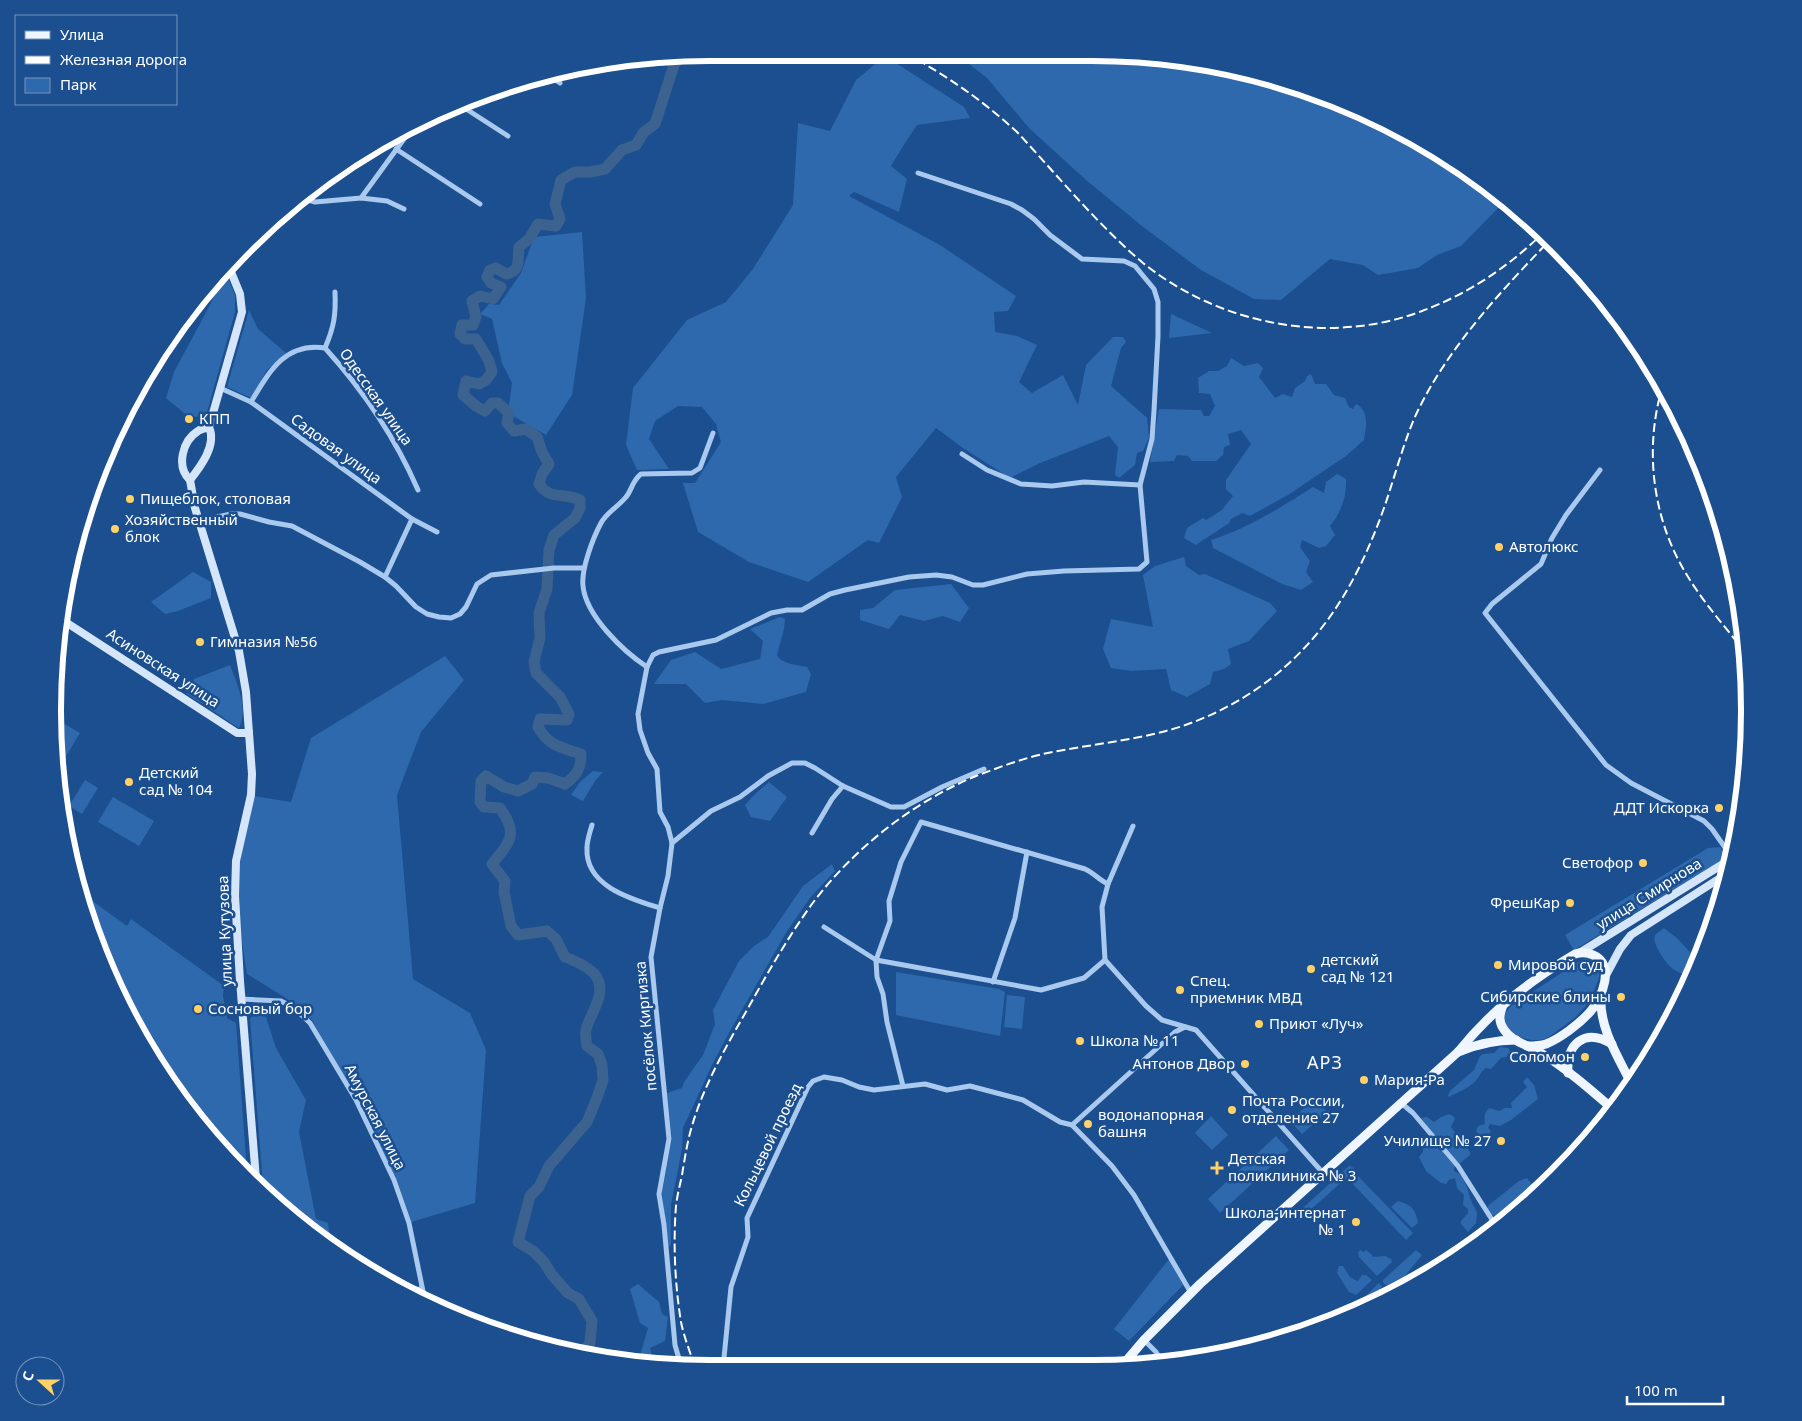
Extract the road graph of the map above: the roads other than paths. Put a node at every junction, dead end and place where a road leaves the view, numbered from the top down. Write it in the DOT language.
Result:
graph roads {
  1 [pos="555,80"];
  2 [pos="560,84"];
  3 [pos="467,109"];
  4 [pos="508,136"];
  5 [pos="404,138"];
  6 [pos="396,149"];
  7 [pos="918,172"];
  8 [pos="362,198"];
  9 [pos="309,200"];
  10 [pos="480,204"];
  11 [pos="404,209"];
  12 [pos="231,272"];
  13 [pos="335,292"];
  14 [pos="324,348"];
  15 [pos="220,388"];
  16 [pos="251,402"];
  17 [pos="209,427"];
  18 [pos="713,434"];
  19 [pos="962,454"];
  20 [pos="1600,470"];
  21 [pos="190,480"];
  22 [pos="1140,485"];
  23 [pos="418,490"];
  24 [pos="412,519"];
  25 [pos="199,521"];
  26 [pos="437,532"];
  27 [pos="584,568"];
  28 [pos="386,578"];
  29 [pos="67,623"];
  30 [pos="647,667"];
  31 [pos="249,734"];
  32 [pos="984,769"];
  33 [pos="843,786"];
  34 [pos="592,825"];
  35 [pos="1133,826"];
  36 [pos="812,833"];
  37 [pos="672,843"];
  38 [pos="1725,849"];
  39 [pos="1028,852"];
  40 [pos="1722,864"];
  41 [pos="1719,879"];
  42 [pos="1108,884"];
  43 [pos="660,908"];
  44 [pos="824,927"];
  45 [pos="1580,952"];
  46 [pos="876,960"];
  47 [pos="1105,960"];
  48 [pos="1606,977"];
  49 [pos="993,982"];
  50 [pos="1601,992"];
  51 [pos="241,999"];
  52 [pos="1504,1002"];
  53 [pos="1186,1027"];
  54 [pos="1516,1040"];
  55 [pos="1612,1044"];
  56 [pos="1527,1046"];
  57 [pos="1458,1052"];
  58 [pos="1568,1073"];
  59 [pos="1628,1076"];
  60 [pos="903,1086"];
  61 [pos="1401,1102"];
  62 [pos="1608,1105"];
  63 [pos="1072,1125"];
  64 [pos="1323,1173"];
  65 [pos="256,1174"];
  66 [pos="1493,1221"];
  67 [pos="416,1289"];
  68 [pos="422,1289"];
  69 [pos="423,1293"];
  70 [pos="1191,1293"];
  71 [pos="1144,1340"];
  72 [pos="1158,1356"];
  73 [pos="1128,1358"];
  74 [pos="679,1359"];
  75 [pos="724,1360"];
  1 -- 2 [label="street"];
  3 -- 4 [label="street"];
  5 -- 6 [label="street"];
  6 -- 8 [label="street"];
  6 -- 10 [label="street"];
  7 -- 22 [label="street"];
  8 -- 9 [label="street"];
  8 -- 11 [label="street"];
  12 -- 15 [label="street"];
  13 -- 14 [label="street, Одесская улица"];
  14 -- 16 [label="street, Одесская улица"];
  14 -- 23 [label="street, Одесская улица"];
  15 -- 16 [label="street, Садовая улица"];
  15 -- 17 [label="street"];
  16 -- 24 [label="street, Садовая улица"];
  17 -- 21 [label="street"];
  17 -- 21 [label="street, улица Кутузова"];
  18 -- 27 [label="street"];
  19 -- 22 [label="street"];
  20 -- 38 [label="street"];
  21 -- 25 [label="street, улица Кутузова"];
  22 -- 30 [label="street"];
  24 -- 26 [label="street, Садовая улица"];
  24 -- 28 [label="street"];
  25 -- 28 [label="street"];
  25 -- 31 [label="street, улица Кутузова"];
  27 -- 28 [label="street"];
  27 -- 30 [label="street"];
  29 -- 31 [label="street, Асиновская улица"];
  30 -- 37 [label="street, посёлок Киргизка"];
  31 -- 51 [label="street, улица Кутузова"];
  32 -- 33 [label="street"];
  33 -- 36 [label="street"];
  33 -- 37 [label="street"];
  34 -- 43 [label="street"];
  35 -- 42 [label="street"];
  37 -- 43 [label="street, посёлок Киргизка"];
  39 -- 42 [label="street"];
  39 -- 46 [label="street"];
  39 -- 49 [label="street"];
  40 -- 45 [label="street, улица Смирнова"];
  41 -- 48 [label="street, улица Смирнова"];
  42 -- 47 [label="street"];
  43 -- 74 [label="street, посёлок Киргизка"];
  44 -- 46 [label="street"];
  45 -- 48 [label="main road"];
  45 -- 52 [label="main road"];
  46 -- 49 [label="street"];
  46 -- 60 [label="street"];
  47 -- 49 [label="street"];
  47 -- 53 [label="street"];
  48 -- 50 [label="main road"];
  50 -- 55 [label="main road"];
  50 -- 56 [label="main road"];
  51 -- 65 [label="street, улица Кутузова"];
  51 -- 68 [label="street, Амурская улица"];
  52 -- 54 [label="main road"];
  52 -- 57 [label="main road"];
  53 -- 63 [label="street"];
  53 -- 64 [label="street"];
  54 -- 56 [label="main road"];
  54 -- 57 [label="main road"];
  55 -- 58 [label="main road"];
  55 -- 59 [label="main road"];
  56 -- 58 [label="main road"];
  57 -- 61 [label="main road"];
  58 -- 62 [label="main road"];
  60 -- 63 [label="street, Кольцевой проезд"];
  60 -- 75 [label="street, Кольцевой проезд"];
  61 -- 64 [label="main road"];
  61 -- 66 [label="street"];
  63 -- 70 [label="street, Кольцевой проезд"];
  64 -- 70 [label="main road"];
  67 -- 68 [label="street"];
  68 -- 69 [label="street, Амурская улица"];
  70 -- 71 [label="main road"];
  71 -- 72 [label="street"];
  71 -- 73 [label="main road"];
}
